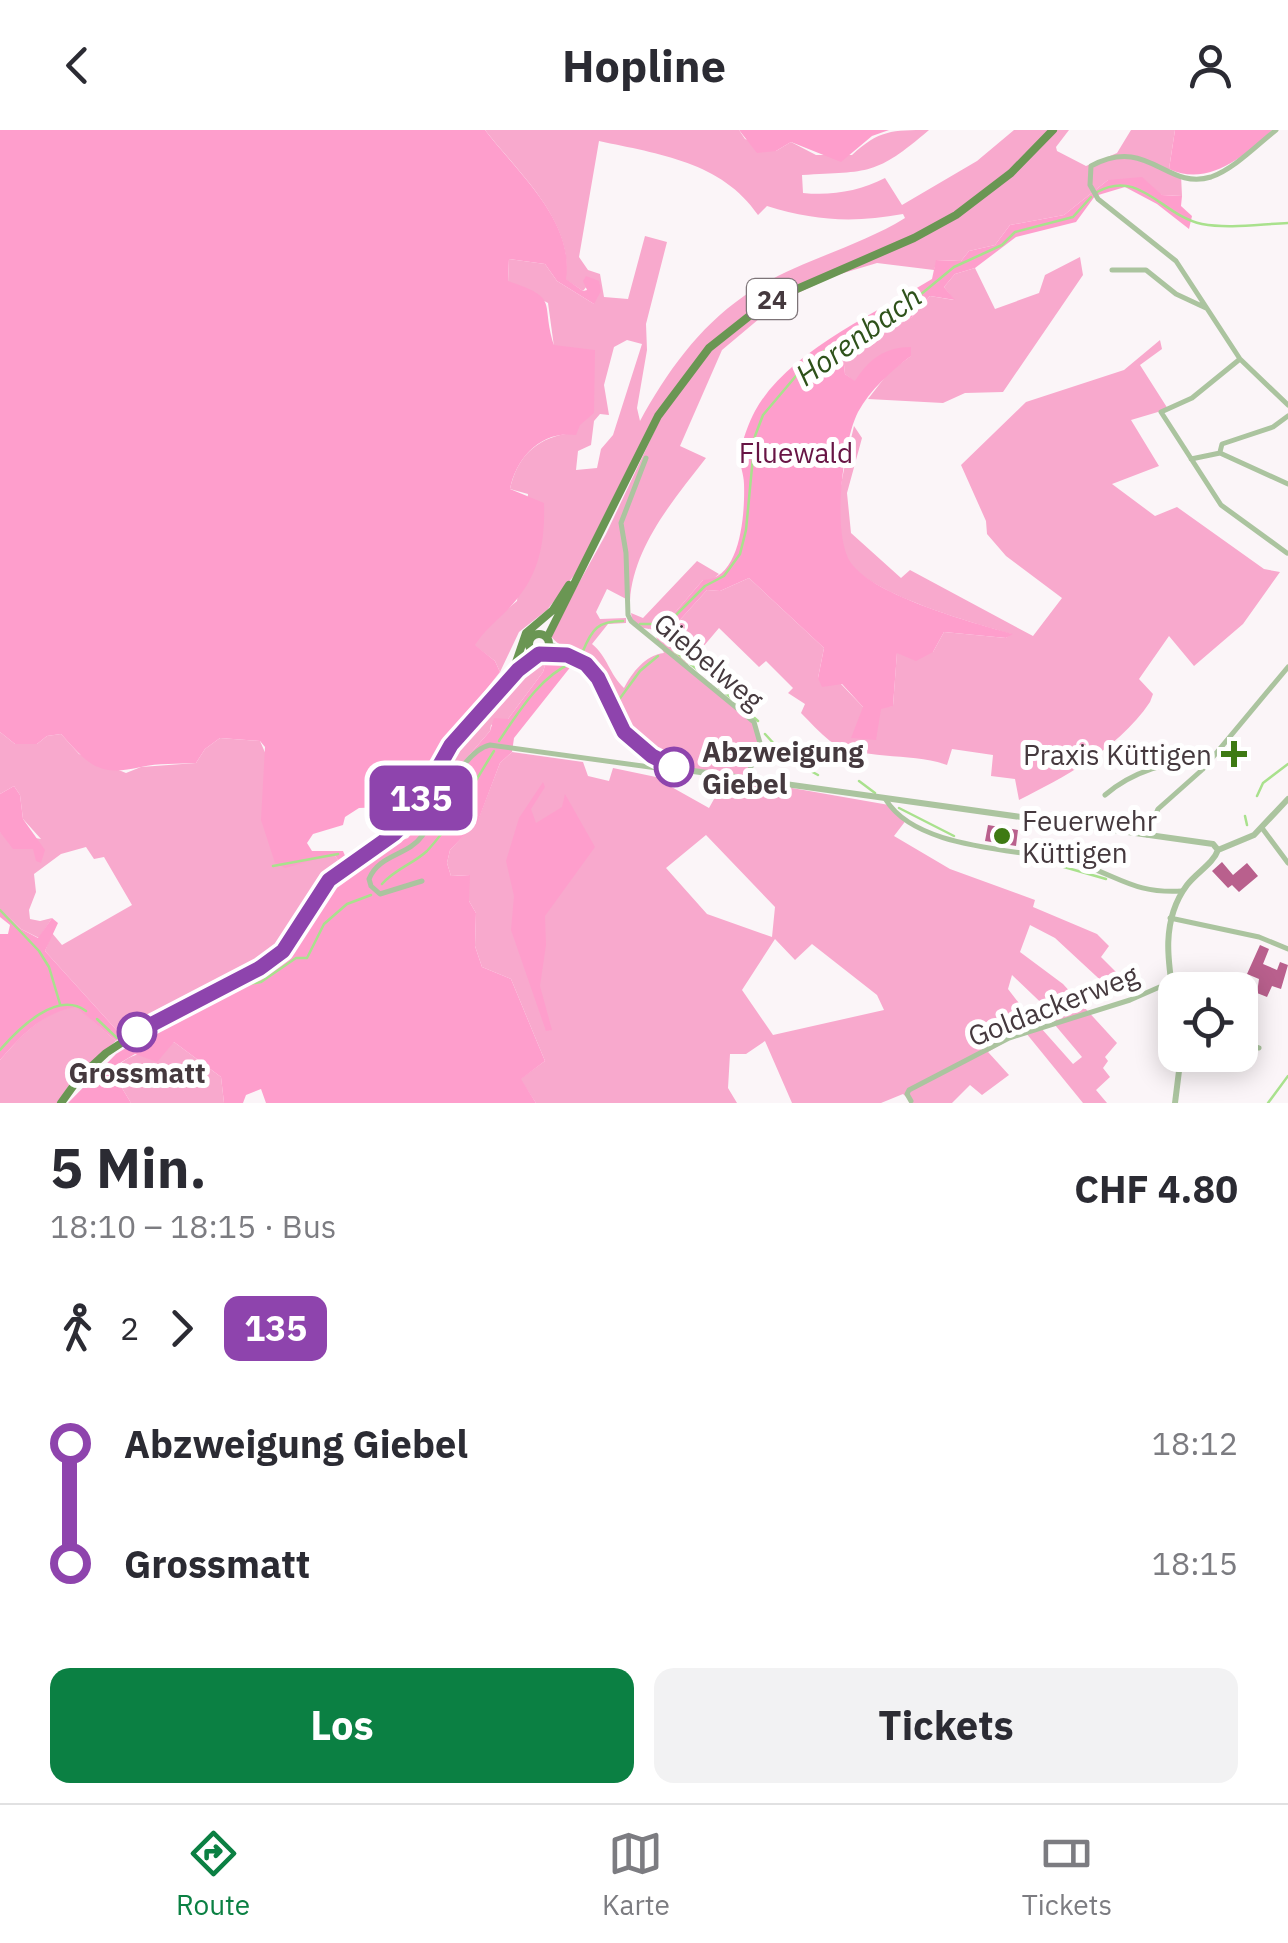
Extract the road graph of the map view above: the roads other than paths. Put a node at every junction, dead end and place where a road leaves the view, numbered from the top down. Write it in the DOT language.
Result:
graph roads {
  1 [pos="1052,130"];
  2 [pos="1276,130"];
  3 [pos="1112,270"];
  4 [pos="1208,310"];
  5 [pos="1240,360"];
  6 [pos="1288,405"];
  7 [pos="1288,416"];
  8 [pos="1220,454"];
  9 [pos="646,458"];
  10 [pos="1191,459"];
  11 [pos="1288,484"];
  12 [pos="1287,553"];
  13 [pos="584,566"];
  14 [pos="553,610"];
  15 [pos="536,634"];
  16 [pos="528,646"];
  17 [pos="545,647"];
  18 [pos="1288,667"];
  19 [pos="518,670"];
  20 [pos="1280,677"];
  21 [pos="510,679"];
  22 [pos="1288,684"];
  23 [pos="664,764"];
  24 [pos="1203,769"];
  25 [pos="746,780"];
  26 [pos="1105,795"];
  27 [pos="1288,799"];
  28 [pos="886,800"];
  29 [pos="1262,828"];
  30 [pos="1147,835"];
  31 [pos="1218,850"];
  32 [pos="1288,863"];
  33 [pos="422,881"];
  34 [pos="1183,891"];
  35 [pos="1170,918"];
  36 [pos="1288,949"];
  37 [pos="1169,972"];
  38 [pos="1158,988"];
  39 [pos="1179,1072"];
  40 [pos="911,1101"];
  41 [pos="61,1103"];
  42 [pos="1175,1103"];
  1 -- 13 [label="main road, 24"];
  2 -- 4 [label="street"];
  3 -- 4 [label="street"];
  4 -- 5 [label="street"];
  5 -- 6 [label="street"];
  5 -- 10 [label="street"];
  7 -- 8 [label="street"];
  8 -- 10 [label="street"];
  8 -- 11 [label="street"];
  9 -- 25 [label="street, Giebelweg"];
  10 -- 12 [label="street"];
  13 -- 14 [label="main road, 24"];
  13 -- 17 [label="main road, 24"];
  14 -- 15 [label="main road, 24"];
  14 -- 21 [label="main road, 24"];
  15 -- 16 [label="main road"];
  15 -- 17 [label="main road"];
  16 -- 17 [label="main road"];
  16 -- 19 [label="main road, 24"];
  17 -- 19 [label="main road, 24"];
  17 -- 23 [label="street"];
  18 -- 20 [label="street"];
  19 -- 21 [label="main road, 24"];
  20 -- 22 [label="street"];
  20 -- 24 [label="street"];
  21 -- 41 [label="main road, 24"];
  23 -- 25 [label="street"];
  23 -- 33 [label="street"];
  24 -- 26 [label="street"];
  24 -- 30 [label="street"];
  25 -- 28 [label="street"];
  27 -- 29 [label="street"];
  28 -- 30 [label="street"];
  28 -- 34 [label="street"];
  29 -- 31 [label="street"];
  29 -- 32 [label="street"];
  30 -- 31 [label="street"];
  31 -- 34 [label="street"];
  34 -- 35 [label="street"];
  35 -- 36 [label="street"];
  35 -- 37 [label="street"];
  38 -- 40 [label="street, Goldackerweg"];
  39 -- 42 [label="street"];
}
